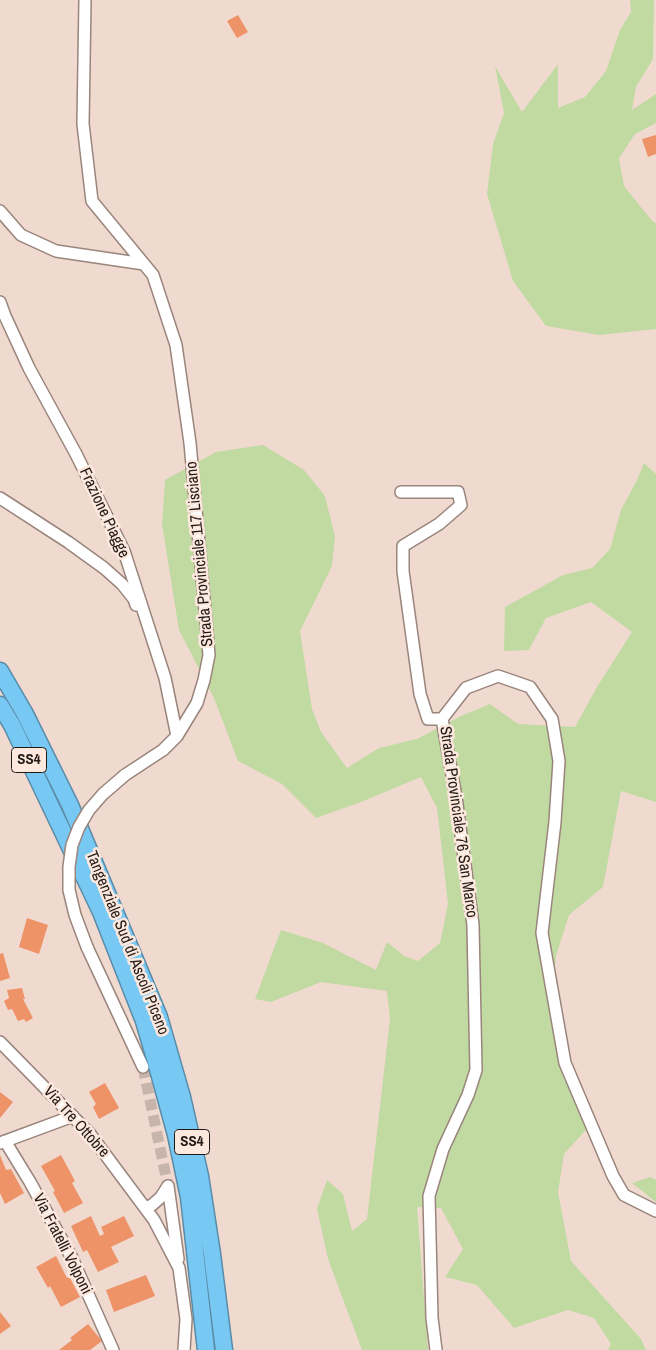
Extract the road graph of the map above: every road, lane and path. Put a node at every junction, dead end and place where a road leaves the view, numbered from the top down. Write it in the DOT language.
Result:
graph roads {
  1 [pos="86,0"];
  2 [pos="0,211"];
  3 [pos="144,264"];
  4 [pos="0,302"];
  5 [pos="402,492"];
  6 [pos="0,498"];
  7 [pos="151,636"];
  8 [pos="0,671"];
  9 [pos="0,705"];
  10 [pos="442,719"];
  11 [pos="177,736"];
  12 [pos="0,1042"];
  13 [pos="143,1067"];
  14 [pos="73,1116"];
  15 [pos="3,1142"];
  16 [pos="171,1207"];
  17 [pos="145,1208"];
  18 [pos="656,1211"];
  19 [pos="154,1220"];
  20 [pos="179,1268"];
  21 [pos="113,1350"];
  22 [pos="184,1350"];
  23 [pos="206,1350"];
  24 [pos="224,1350"];
  25 [pos="436,1350"];
  1 -- 3 [label="street, Strada Provinciale 117 Lisciano"];
  2 -- 3 [label="street"];
  3 -- 11 [label="street, Strada Provinciale 117 Lisciano"];
  4 -- 7 [label="street, Frazione Piagge"];
  5 -- 10 [label="street"];
  6 -- 7 [label="street"];
  7 -- 11 [label="street, Frazione Piagge"];
  8 -- 24 [label="highway, Tangenziale Sud di Ascoli Piceno / SS4"];
  9 -- 23 [label="highway, Tangenziale Sud di Ascoli Piceno / SS4"];
  10 -- 18 [label="street, Strada Provinciale 76 San Marco"];
  10 -- 25 [label="street, Strada Provinciale 76 San Marco"];
  11 -- 13 [label="street, Strada Provinciale 117 Lisciano, bridge"];
  12 -- 14 [label="street, Via Tre Ottobre"];
  14 -- 15 [label="street"];
  14 -- 17 [label="street, Via Tre Ottobre"];
  15 -- 21 [label="street, Via Fratelli Volponi"];
  16 -- 17 [label="street"];
  16 -- 19 [label="street"];
  16 -- 20 [label="street"];
  17 -- 19 [label="street"];
  19 -- 20 [label="street"];
  20 -- 22 [label="street"];
}
